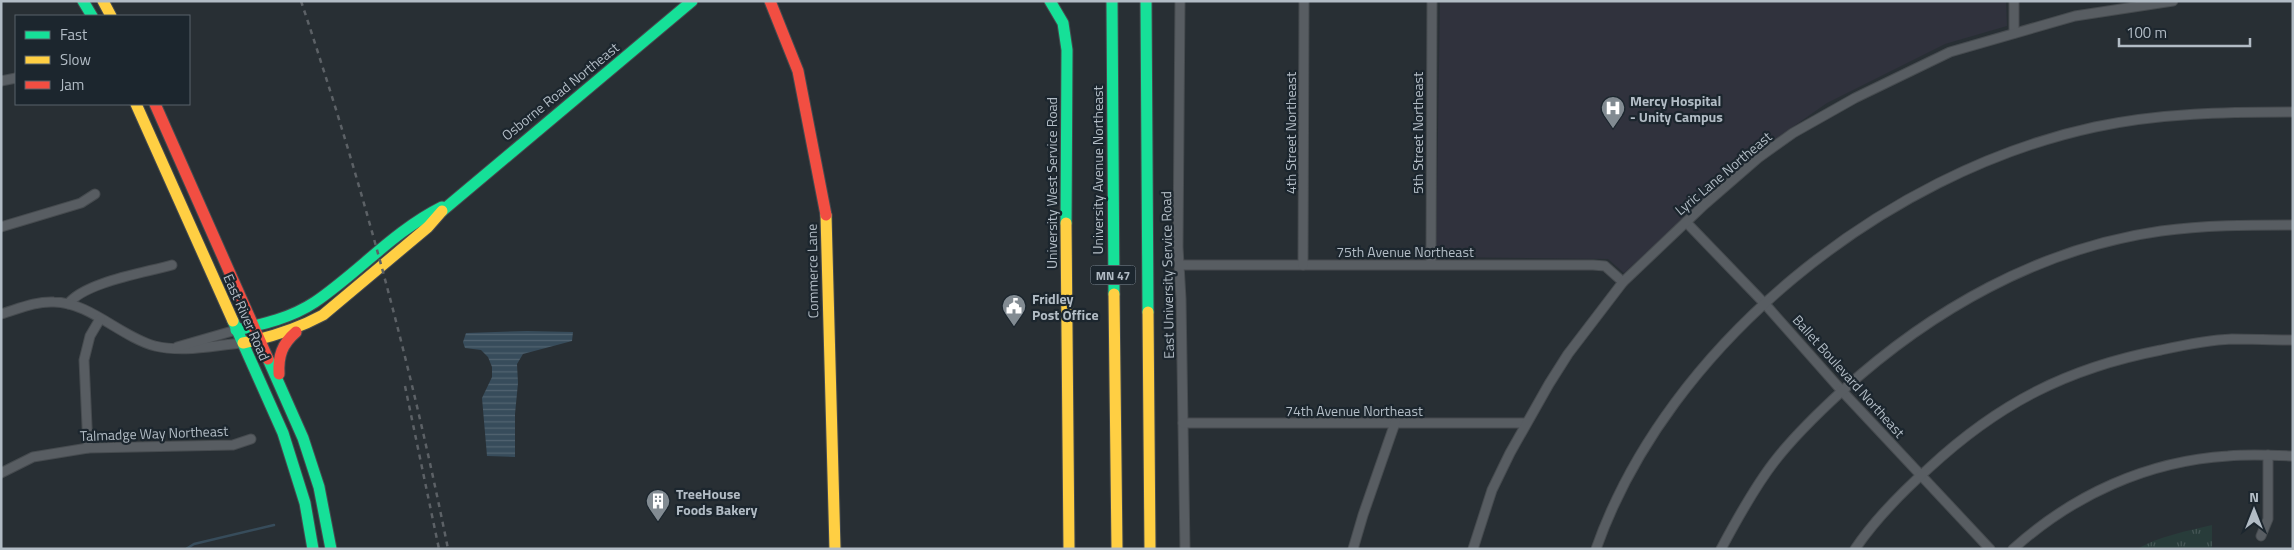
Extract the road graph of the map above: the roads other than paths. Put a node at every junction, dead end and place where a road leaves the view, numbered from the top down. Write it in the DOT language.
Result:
graph roads {
  1 [pos="83,1"];
  2 [pos="103,1"];
  3 [pos="692,1"];
  4 [pos="770,1"];
  5 [pos="1050,1"];
  6 [pos="1112,1"];
  7 [pos="1146,1"];
  8 [pos="1180,1"];
  9 [pos="1304,1"];
  10 [pos="1432,1"];
  11 [pos="2014,1"];
  12 [pos="2173,1"];
  13 [pos="91,15"];
  14 [pos="110,15"];
  15 [pos="2014,33"];
  16 [pos="15,78"];
  17 [pos="1,81"];
  18 [pos="136,105"];
  19 [pos="155,105"];
  20 [pos="2293,112"];
  21 [pos="95,194"];
  22 [pos="448,204"];
  23 [pos="1686,222"];
  24 [pos="2293,225"];
  25 [pos="1,228"];
  26 [pos="1431,264"];
  27 [pos="172,265"];
  28 [pos="1180,265"];
  29 [pos="1303,266"];
  30 [pos="1623,282"];
  31 [pos="68,304"];
  32 [pos="1765,304"];
  33 [pos="1,314"];
  34 [pos="100,319"];
  35 [pos="305,325"];
  36 [pos="254,326"];
  37 [pos="236,330"];
  38 [pos="260,340"];
  39 [pos="2293,340"];
  40 [pos="243,343"];
  41 [pos="175,348"];
  42 [pos="280,383"];
  43 [pos="1842,391"];
  44 [pos="1183,424"];
  45 [pos="1395,424"];
  46 [pos="1525,424"];
  47 [pos="251,439"];
  48 [pos="88,448"];
  49 [pos="2268,455"];
  50 [pos="2293,456"];
  51 [pos="1,473"];
  52 [pos="1920,475"];
  53 [pos="2261,536"];
  54 [pos="313,549"];
  55 [pos="331,549"];
  56 [pos="835,549"];
  57 [pos="1069,549"];
  58 [pos="1117,549"];
  59 [pos="1150,549"];
  60 [pos="1185,549"];
  61 [pos="1353,549"];
  62 [pos="1473,549"];
  63 [pos="1596,549"];
  64 [pos="1721,549"];
  65 [pos="1855,549"];
  66 [pos="1990,549"];
  67 [pos="2013,549"];
  1 -- 13 [label="main road"];
  2 -- 14 [label="main road"];
  3 -- 22 [label="main road, Osborne Road Northeast"];
  4 -- 56 [label="main road, Commerce Lane"];
  5 -- 57 [label="main road, University West Service Road"];
  6 -- 58 [label="main road, University Avenue Northeast / MN 47"];
  7 -- 59 [label="main road, MN 47"];
  8 -- 28 [label="street, East University Service Road"];
  9 -- 29 [label="street, 4th Street Northeast"];
  10 -- 26 [label="street, 5th Street Northeast"];
  11 -- 15 [label="street"];
  12 -- 15 [label="street, Lyric Lane Northeast"];
  15 -- 23 [label="street, Lyric Lane Northeast"];
  16 -- 17 [label="street"];
  18 -- 37 [label="main road, East River Road"];
  19 -- 36 [label="main road, East River Road"];
  20 -- 32 [label="street"];
  21 -- 25 [label="street"];
  22 -- 35 [label="main road, Osborne Road Northeast"];
  22 -- 36 [label="main road, Osborne Road Northeast"];
  23 -- 30 [label="street, Lyric Lane Northeast"];
  23 -- 32 [label="street, Ballet Boulevard Northeast"];
  24 -- 43 [label="street"];
  26 -- 29 [label="street, 75th Avenue Northeast"];
  26 -- 30 [label="street, 75th Avenue Northeast"];
  27 -- 31 [label="street"];
  28 -- 29 [label="street, 75th Avenue Northeast"];
  28 -- 44 [label="street, East University Service Road"];
  30 -- 46 [label="street, Lyric Lane Northeast"];
  31 -- 33 [label="street"];
  31 -- 34 [label="street"];
  32 -- 43 [label="street, Ballet Boulevard Northeast"];
  32 -- 63 [label="street"];
  34 -- 41 [label="street"];
  34 -- 48 [label="street"];
  35 -- 38 [label="main road, Osborne Road Northeast"];
  35 -- 42 [label="main road"];
  36 -- 37 [label="main road, Osborne Road Northeast"];
  36 -- 38 [label="main road, East River Road"];
  37 -- 40 [label="main road, East River Road"];
  37 -- 41 [label="street"];
  38 -- 40 [label="main road, Osborne Road Northeast"];
  38 -- 42 [label="main road, East River Road"];
  39 -- 52 [label="street"];
  40 -- 41 [label="street"];
  40 -- 54 [label="main road, East River Road"];
  42 -- 55 [label="main road, East River Road"];
  43 -- 52 [label="street, Ballet Boulevard Northeast"];
  43 -- 64 [label="street"];
  44 -- 45 [label="street, 74th Avenue Northeast"];
  44 -- 60 [label="street, East University Service Road"];
  45 -- 46 [label="street, 74th Avenue Northeast"];
  45 -- 61 [label="street"];
  46 -- 62 [label="street, Lyric Lane Northeast"];
  47 -- 48 [label="street, Talmadge Way Northeast"];
  48 -- 51 [label="street, Talmadge Way Northeast"];
  49 -- 50 [label="street"];
  49 -- 53 [label="street"];
  49 -- 67 [label="street"];
  52 -- 65 [label="street"];
  52 -- 66 [label="street, Ballet Boulevard Northeast"];
}
